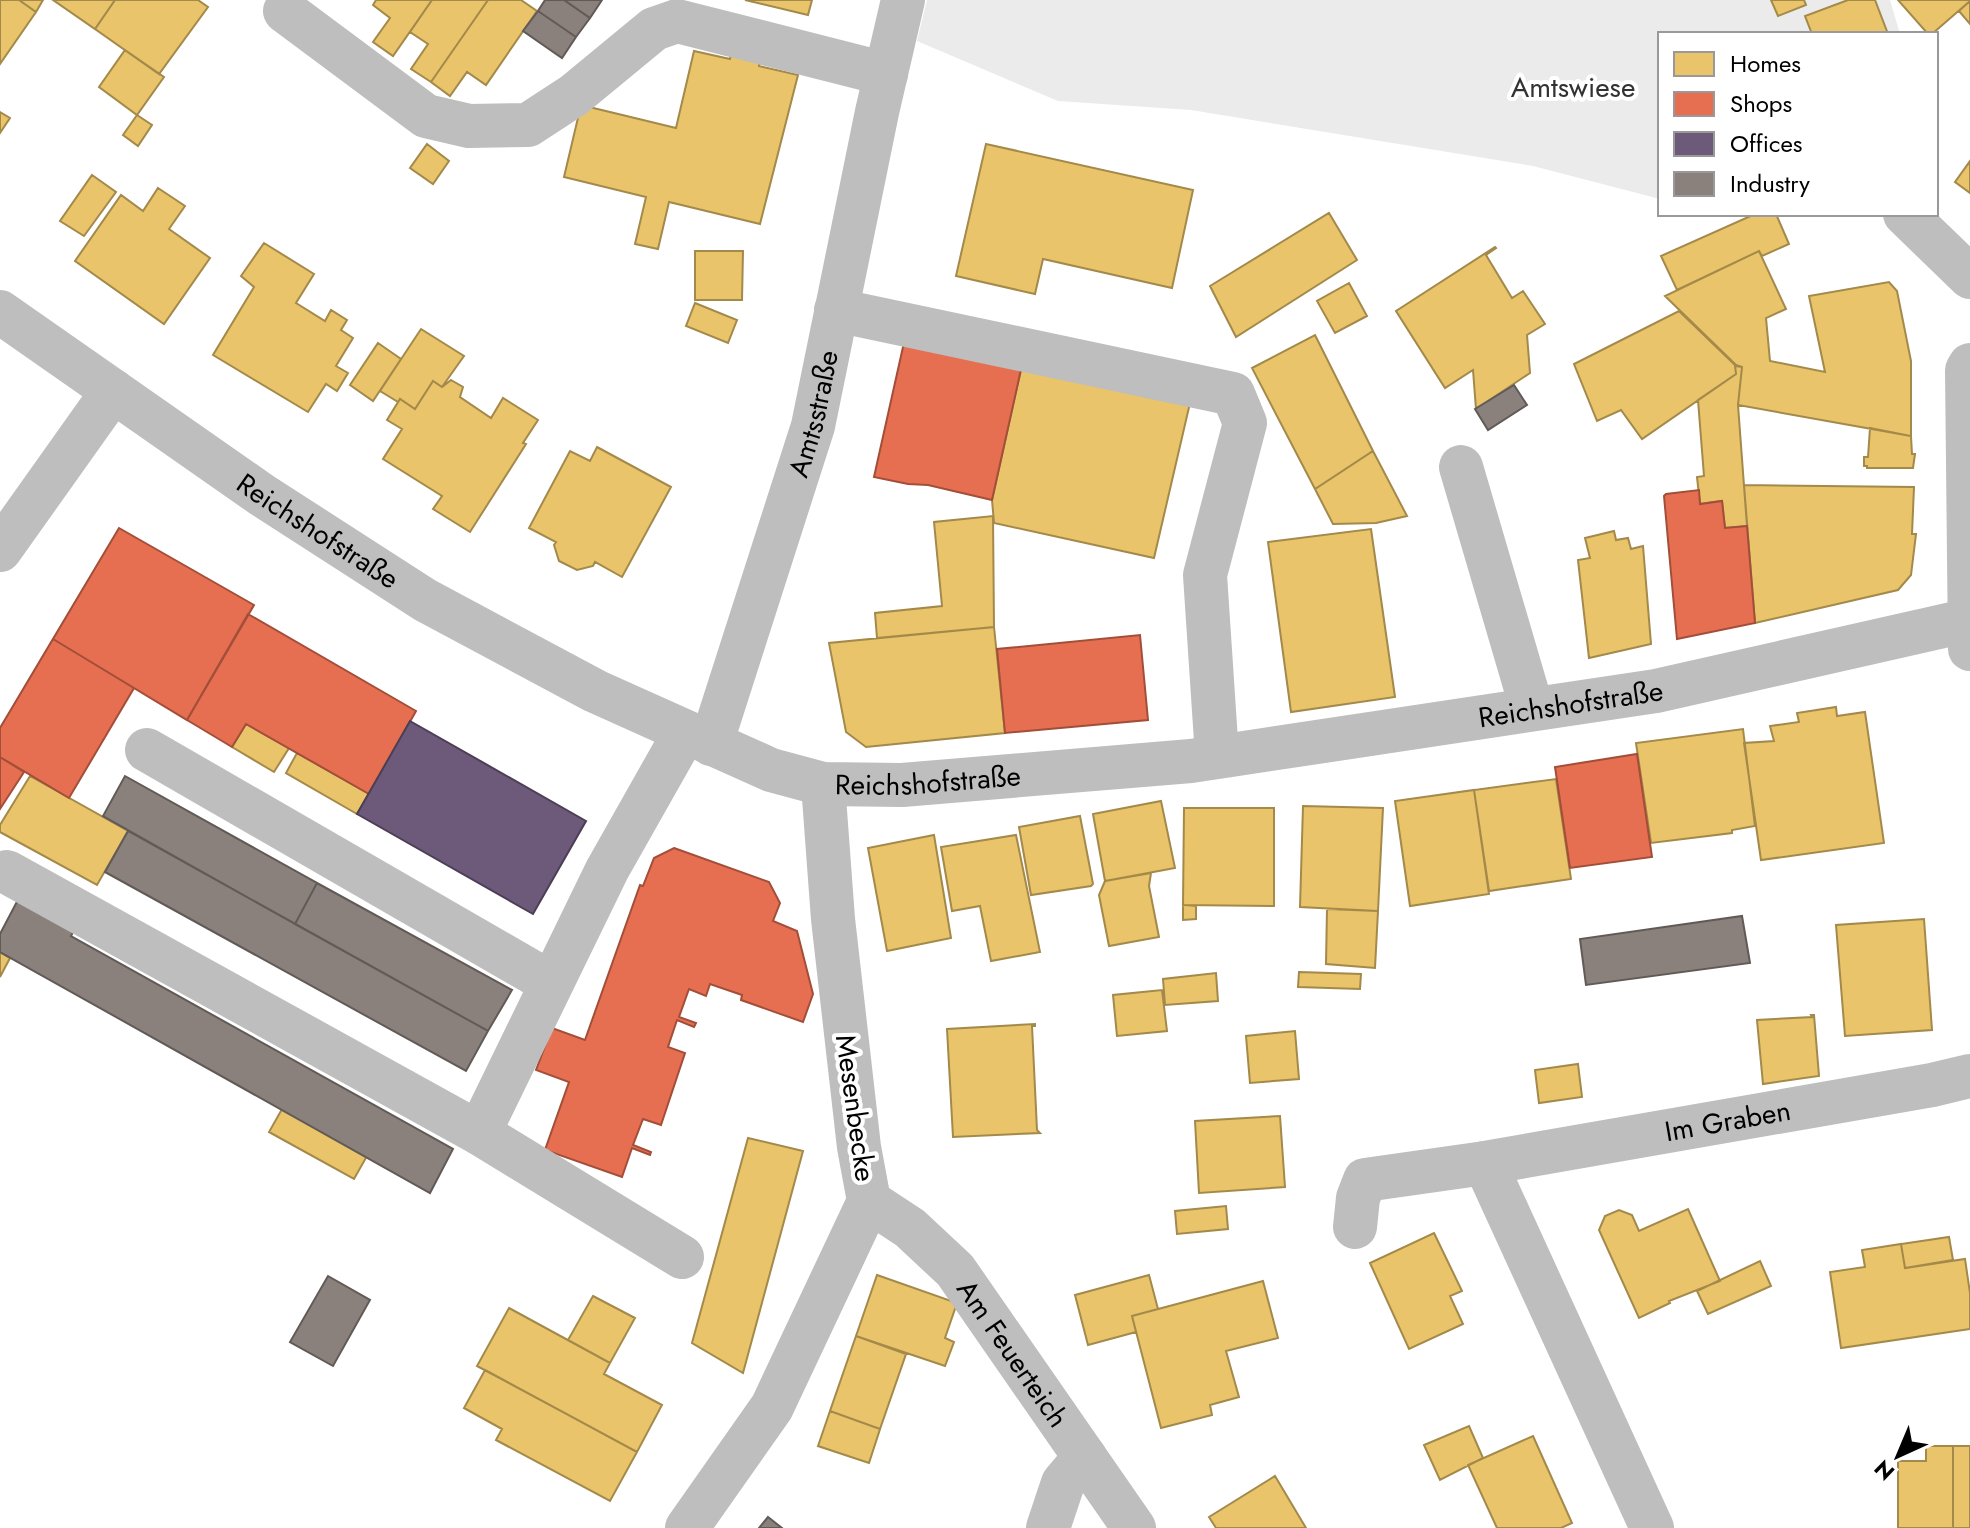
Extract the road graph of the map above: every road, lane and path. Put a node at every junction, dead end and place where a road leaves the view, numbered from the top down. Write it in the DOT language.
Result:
graph roads {
  1 [pos="903,0"];
  2 [pos="285,11"];
  3 [pos="886,74"];
  4 [pos="1907,216"];
  5 [pos="1970,277"];
  6 [pos="836,310"];
  7 [pos="0,312"];
  8 [pos="1970,365"];
  9 [pos="113,391"];
  10 [pos="1461,467"];
  11 [pos="0,550"];
  12 [pos="1969,630"];
  13 [pos="1532,709"];
  14 [pos="698,738"];
  15 [pos="147,750"];
  16 [pos="1217,756"];
  17 [pos="823,784"];
  18 [pos="7,872"];
  19 [pos="551,983"];
  20 [pos="1970,1076"];
  21 [pos="479,1133"];
  22 [pos="1485,1163"];
  23 [pos="869,1201"];
  24 [pos="1355,1227"];
  25 [pos="682,1257"];
  26 [pos="1085,1457"];
  27 [pos="687,1528"];
  28 [pos="1048,1528"];
  29 [pos="1134,1528"];
  30 [pos="1652,1528"];
  1 -- 3 [label="street, Amtsstraße"];
  2 -- 3 [label="street"];
  3 -- 6 [label="street, Amtsstraße"];
  4 -- 5 [label="street"];
  6 -- 14 [label="street, Amtsstraße"];
  6 -- 16 [label="street"];
  7 -- 9 [label="street, Reichshofstraße"];
  8 -- 12 [label="street"];
  9 -- 11 [label="street"];
  9 -- 14 [label="street, Reichshofstraße"];
  10 -- 13 [label="street"];
  12 -- 13 [label="street, Reichshofstraße"];
  13 -- 16 [label="street, Reichshofstraße"];
  14 -- 17 [label="street, Reichshofstraße"];
  14 -- 19 [label="street, Amtsstraße"];
  15 -- 19 [label="street"];
  16 -- 17 [label="street, Reichshofstraße"];
  17 -- 23 [label="street, Mesenbecke"];
  18 -- 21 [label="street"];
  19 -- 21 [label="street, Amtsstraße"];
  20 -- 22 [label="street, Im Graben"];
  21 -- 25 [label="street"];
  22 -- 24 [label="street, Im Graben"];
  22 -- 30 [label="street"];
  23 -- 26 [label="street, Am Feuerteich"];
  23 -- 27 [label="street, Mesenbecke"];
  26 -- 28 [label="street"];
  26 -- 29 [label="street, Am Feuerteich"];
}
